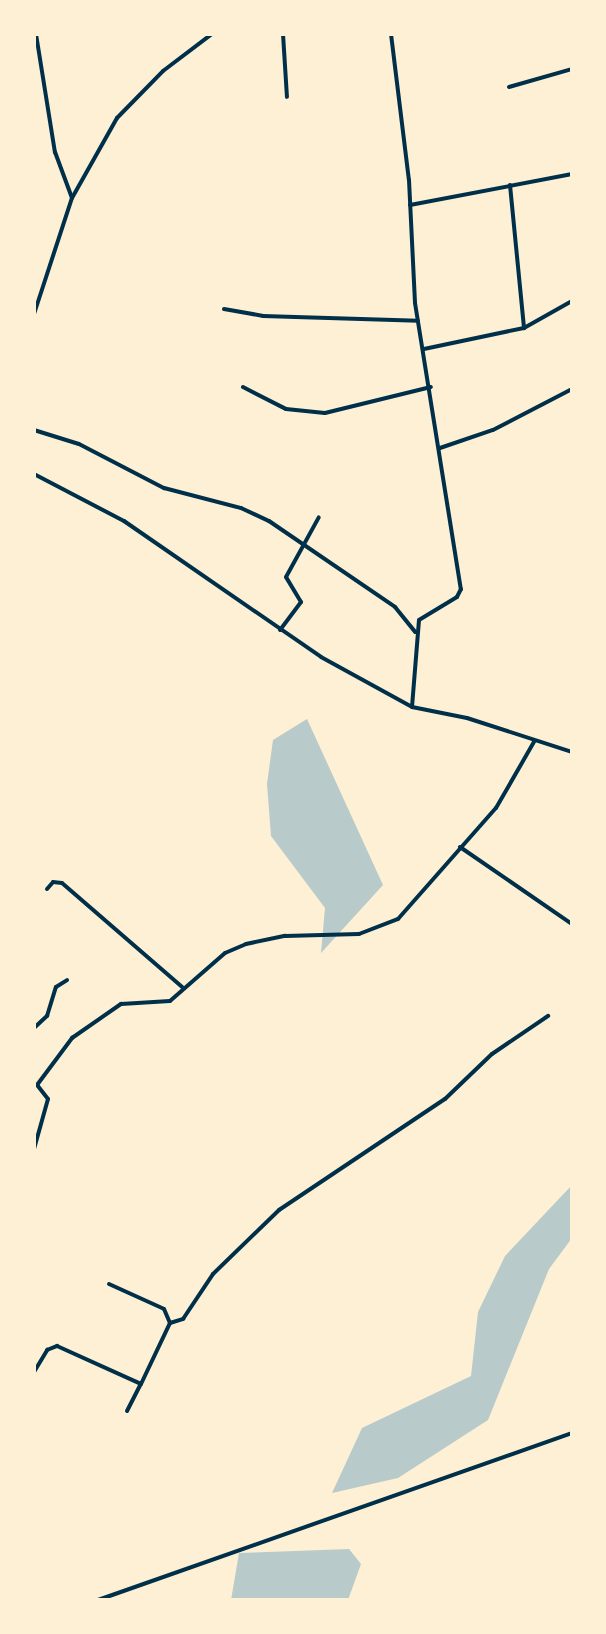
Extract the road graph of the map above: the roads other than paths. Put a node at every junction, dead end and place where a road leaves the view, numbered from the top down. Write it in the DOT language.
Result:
graph roads {
  1 [pos="36,34"];
  2 [pos="212,34"];
  3 [pos="283,34"];
  4 [pos="391,34"];
  5 [pos="572,69"];
  6 [pos="509,87"];
  7 [pos="287,97"];
  8 [pos="572,174"];
  9 [pos="510,185"];
  10 [pos="72,198"];
  11 [pos="410,205"];
  12 [pos="572,301"];
  13 [pos="224,309"];
  14 [pos="34,314"];
  15 [pos="418,321"];
  16 [pos="524,328"];
  17 [pos="424,349"];
  18 [pos="243,387"];
  19 [pos="431,387"];
  20 [pos="572,389"];
  21 [pos="34,430"];
  22 [pos="440,448"];
  23 [pos="34,474"];
  24 [pos="319,517"];
  25 [pos="305,548"];
  26 [pos="280,630"];
  27 [pos="415,632"];
  28 [pos="412,707"];
  29 [pos="534,742"];
  30 [pos="572,752"];
  31 [pos="459,847"];
  32 [pos="47,889"];
  33 [pos="572,924"];
  34 [pos="67,980"];
  35 [pos="182,987"];
  36 [pos="548,1016"];
  37 [pos="34,1028"];
  38 [pos="34,1149"];
  39 [pos="109,1284"];
  40 [pos="170,1323"];
  41 [pos="34,1372"];
  42 [pos="141,1384"];
  43 [pos="127,1411"];
  44 [pos="572,1433"];
  45 [pos="98,1600"];
  1 -- 10 [label="street"];
  2 -- 10 [label="street"];
  3 -- 7 [label="street"];
  4 -- 11 [label="street"];
  5 -- 6 [label="street"];
  8 -- 9 [label="street"];
  9 -- 11 [label="street"];
  9 -- 16 [label="street"];
  10 -- 14 [label="street"];
  11 -- 15 [label="street"];
  12 -- 16 [label="street"];
  13 -- 15 [label="street"];
  15 -- 17 [label="street"];
  16 -- 17 [label="street"];
  17 -- 19 [label="street"];
  18 -- 19 [label="street"];
  19 -- 22 [label="street"];
  20 -- 22 [label="street"];
  21 -- 25 [label="street"];
  22 -- 27 [label="street"];
  23 -- 26 [label="street"];
  24 -- 25 [label="street"];
  25 -- 26 [label="street"];
  25 -- 27 [label="street"];
  26 -- 28 [label="street"];
  27 -- 28 [label="street"];
  28 -- 29 [label="street"];
  29 -- 30 [label="street"];
  29 -- 31 [label="street"];
  31 -- 33 [label="street"];
  31 -- 35 [label="street"];
  32 -- 35 [label="street"];
  34 -- 37 [label="street"];
  35 -- 38 [label="street"];
  36 -- 40 [label="street"];
  39 -- 40 [label="street"];
  40 -- 42 [label="street"];
  41 -- 42 [label="street"];
  42 -- 43 [label="street"];
  44 -- 45 [label="street"];
}
